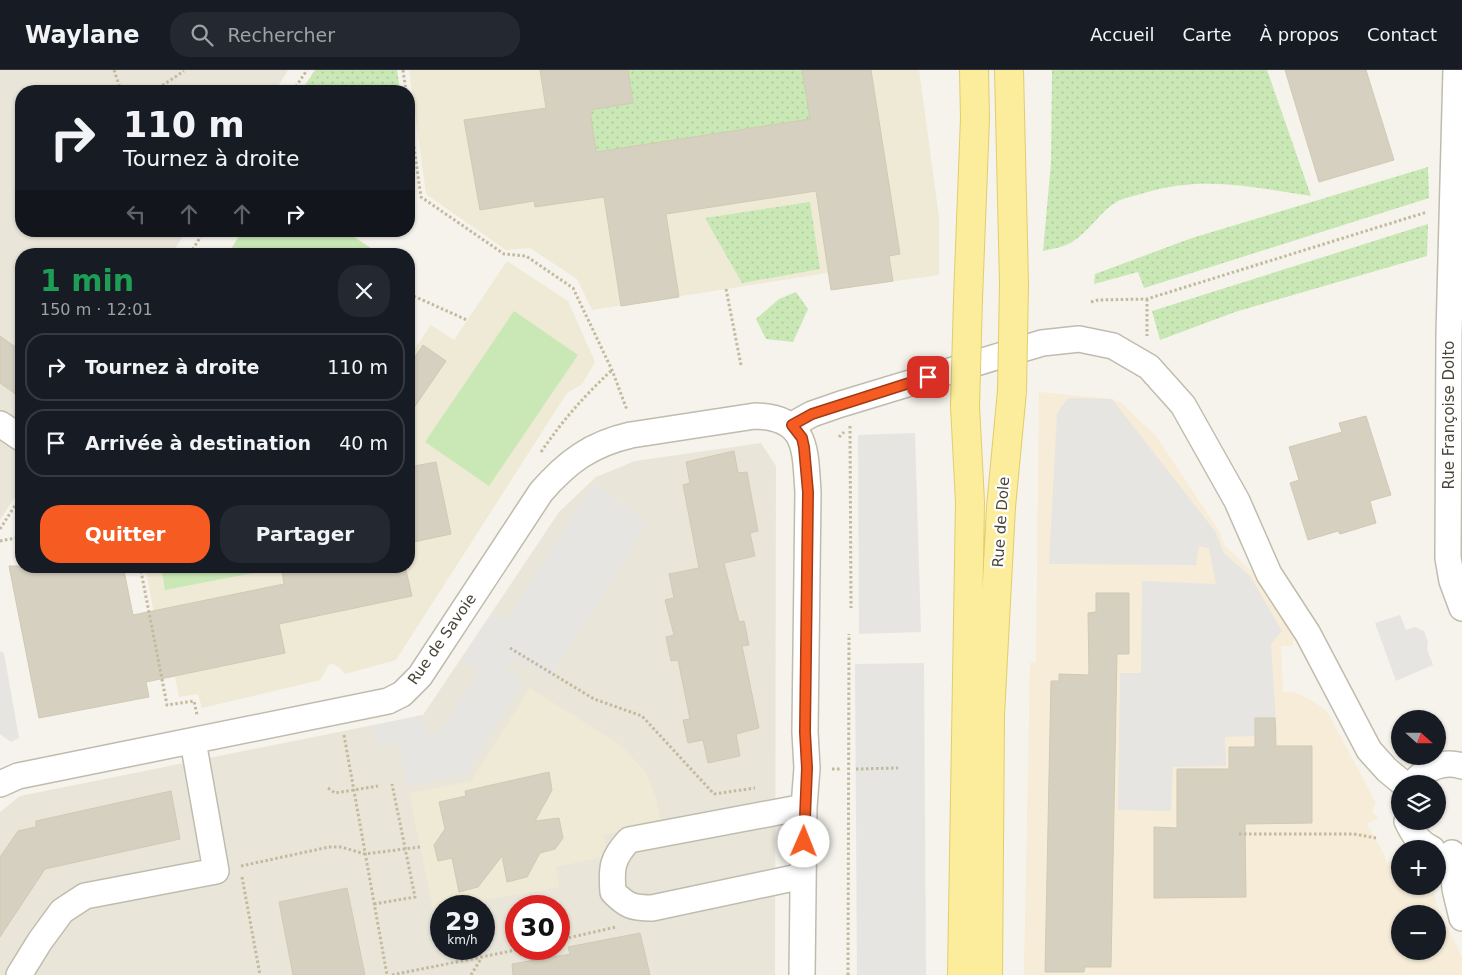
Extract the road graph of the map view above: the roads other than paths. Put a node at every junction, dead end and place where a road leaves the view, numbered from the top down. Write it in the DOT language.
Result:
graph roads {
  1 [pos="966,70"];
  2 [pos="974,70"];
  3 [pos="1009,70"];
  4 [pos="1456,70"];
  5 [pos="975,118"];
  6 [pos="1449,205"];
  7 [pos="0,424"];
  8 [pos="792,425"];
  9 [pos="15,434"];
  10 [pos="1462,608"];
  11 [pos="191,730"];
  12 [pos="1462,766"];
  13 [pos="1394,775"];
  14 [pos="1421,775"];
  15 [pos="0,784"];
  16 [pos="804,807"];
  17 [pos="1412,830"];
  18 [pos="1419,840"];
  19 [pos="1446,851"];
  20 [pos="804,876"];
  21 [pos="1462,918"];
  22 [pos="19,975"];
  23 [pos="802,975"];
  24 [pos="962,975"];
  25 [pos="988,975"];
  1 -- 5 [label="main road"];
  2 -- 5 [label="main road, Rue de Dole"];
  3 -- 25 [label="main road, Rue de Dole, bridge"];
  4 -- 6 [label="street, Rue Françoise Dolto"];
  5 -- 24 [label="main road, Rue de Dole, bridge"];
  6 -- 10 [label="street, Rue Françoise Dolto"];
  7 -- 9 [label="street"];
  8 -- 11 [label="street, Rue de Savoie"];
  8 -- 13 [label="street"];
  8 -- 16 [label="street"];
  11 -- 15 [label="street, Rue de Savoie"];
  11 -- 22 [label="street"];
  12 -- 14 [label="street"];
  16 -- 20 [label="street"];
  16 -- 20 [label="street"];
  17 -- 18 [label="street"];
  19 -- 21 [label="street"];
  20 -- 23 [label="street"];
}
